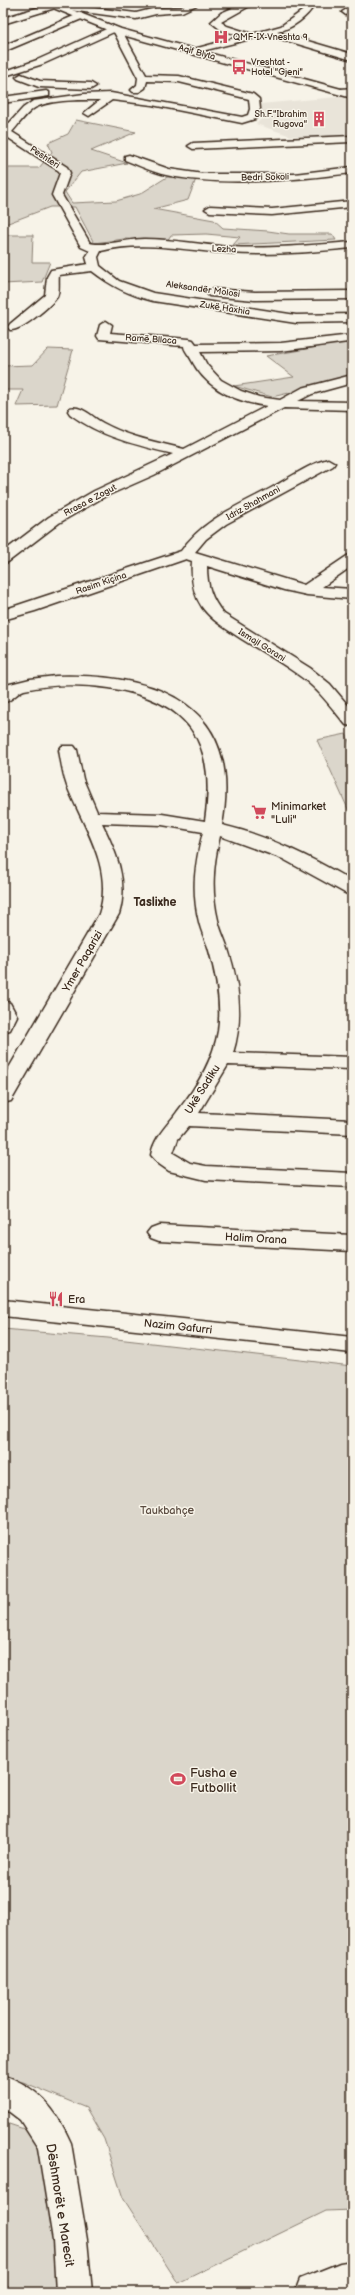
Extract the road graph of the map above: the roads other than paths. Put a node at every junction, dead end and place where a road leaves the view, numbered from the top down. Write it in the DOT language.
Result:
graph roads {
  1 [pos="45,3"];
  2 [pos="197,3"];
  3 [pos="251,3"];
  4 [pos="312,3"];
  5 [pos="55,5"];
  6 [pos="81,16"];
  7 [pos="3,21"];
  8 [pos="116,30"];
  9 [pos="266,32"];
  10 [pos="251,36"];
  11 [pos="124,40"];
  12 [pos="114,45"];
  13 [pos="3,49"];
  14 [pos="197,51"];
  15 [pos="352,56"];
  16 [pos="8,72"];
  17 [pos="21,77"];
  18 [pos="143,78"];
  19 [pos="352,91"];
  20 [pos="341,92"];
  21 [pos="124,94"];
  22 [pos="81,95"];
  23 [pos="352,95"];
  24 [pos="111,96"];
  25 [pos="3,100"];
  26 [pos="89,113"];
  27 [pos="5,134"];
  28 [pos="352,139"];
  29 [pos="213,140"];
  30 [pos="280,144"];
  31 [pos="193,146"];
  32 [pos="129,158"];
  33 [pos="352,170"];
  34 [pos="352,204"];
  35 [pos="210,209"];
  36 [pos="352,245"];
  37 [pos="97,249"];
  38 [pos="94,266"];
  39 [pos="103,275"];
  40 [pos="136,279"];
  41 [pos="199,290"];
  42 [pos="352,294"];
  43 [pos="51,296"];
  44 [pos="18,309"];
  45 [pos="352,318"];
  46 [pos="106,325"];
  47 [pos="14,326"];
  48 [pos="348,338"];
  49 [pos="190,348"];
  50 [pos="352,379"];
  51 [pos="280,406"];
  52 [pos="352,406"];
  53 [pos="75,411"];
  54 [pos="184,453"];
  55 [pos="328,463"];
  56 [pos="193,556"];
  57 [pos="3,559"];
  58 [pos="352,559"];
  59 [pos="308,590"];
  60 [pos="352,594"];
  61 [pos="3,616"];
  62 [pos="3,698"];
  63 [pos="352,721"];
  64 [pos="68,750"];
  65 [pos="91,817"];
  66 [pos="212,827"];
  67 [pos="352,889"];
  68 [pos="3,1007"];
  69 [pos="3,1026"];
  70 [pos="222,1058"];
  71 [pos="352,1063"];
  72 [pos="3,1096"];
  73 [pos="183,1119"];
  74 [pos="352,1127"];
  75 [pos="352,1180"];
  76 [pos="159,1233"];
  77 [pos="352,1243"];
  78 [pos="3,1308"];
  79 [pos="352,1345"];
  80 [pos="3,2091"];
  81 [pos="352,2279"];
  82 [pos="74,2292"];
  83 [pos="313,2292"];
  1 -- 5 [label="street, Aqif Blyta"];
  2 -- 5 [label="street"];
  3 -- 10 [label="street"];
  4 -- 9 [label="street"];
  5 -- 6 [label="street, Aqif Blyta"];
  5 -- 7 [label="street"];
  6 -- 8 [label="street, Aqif Blyta"];
  6 -- 13 [label="street"];
  8 -- 11 [label="street"];
  8 -- 14 [label="street, Aqif Blyta"];
  8 -- 16 [label="street"];
  9 -- 10 [label="street"];
  9 -- 15 [label="street"];
  10 -- 14 [label="street"];
  11 -- 12 [label="street"];
  11 -- 18 [label="street"];
  14 -- 20 [label="street, Aqif Blyta"];
  17 -- 21 [label="street"];
  18 -- 21 [label="street"];
  18 -- 21 [label="street"];
  19 -- 20 [label="street"];
  20 -- 23 [label="street, Aqif Blyta"];
  21 -- 22 [label="street"];
  21 -- 24 [label="street"];
  21 -- 25 [label="street"];
  22 -- 24 [label="street"];
  22 -- 27 [label="street"];
  24 -- 26 [label="street"];
  27 -- 37 [label="street, Peshteri"];
  28 -- 30 [label="street"];
  29 -- 30 [label="street"];
  30 -- 31 [label="street"];
  32 -- 33 [label="street, Bedri Sokoli"];
  34 -- 35 [label="street"];
  36 -- 37 [label="street, Lezha"];
  37 -- 38 [label="street"];
  38 -- 39 [label="street"];
  38 -- 43 [label="street"];
  39 -- 40 [label="street"];
  39 -- 45 [label="street, Zukë Haxhia"];
  41 -- 42 [label="street, Aleksandër Molosi"];
  43 -- 44 [label="street"];
  43 -- 47 [label="street"];
  46 -- 49 [label="street, Ramë Bllaca"];
  48 -- 49 [label="street"];
  49 -- 51 [label="street, Ramë Bllaca"];
  50 -- 51 [label="street, Rrasa e Zogut"];
  51 -- 52 [label="street"];
  51 -- 54 [label="street, Rrasa e Zogut"];
  53 -- 54 [label="street"];
  54 -- 57 [label="street, Rrasa e Zogut"];
  55 -- 56 [label="street, Idriz Shahmani"];
  56 -- 59 [label="street"];
  56 -- 61 [label="street, Rasim Kiçina"];
  56 -- 63 [label="street, Ismajl Gorani"];
  58 -- 59 [label="street"];
  59 -- 60 [label="street"];
  62 -- 66 [label="street, Ukë Sadiku"];
  64 -- 65 [label="street, Ymer Paqarizi"];
  65 -- 66 [label="street"];
  65 -- 72 [label="street, Ymer Paqarizi"];
  66 -- 67 [label="street"];
  66 -- 70 [label="street, Ukë Sadiku"];
  68 -- 69 [label="street"];
  70 -- 71 [label="street"];
  70 -- 73 [label="street, Ukë Sadiku"];
  73 -- 74 [label="street"];
  73 -- 75 [label="street, Ukë Sadiku"];
  76 -- 77 [label="street, Halim Orana"];
  78 -- 79 [label="street, Nazim Gafurri"];
  80 -- 82 [label="street, Dëshmorët e Marecit"];
  81 -- 83 [label="street"];
}
